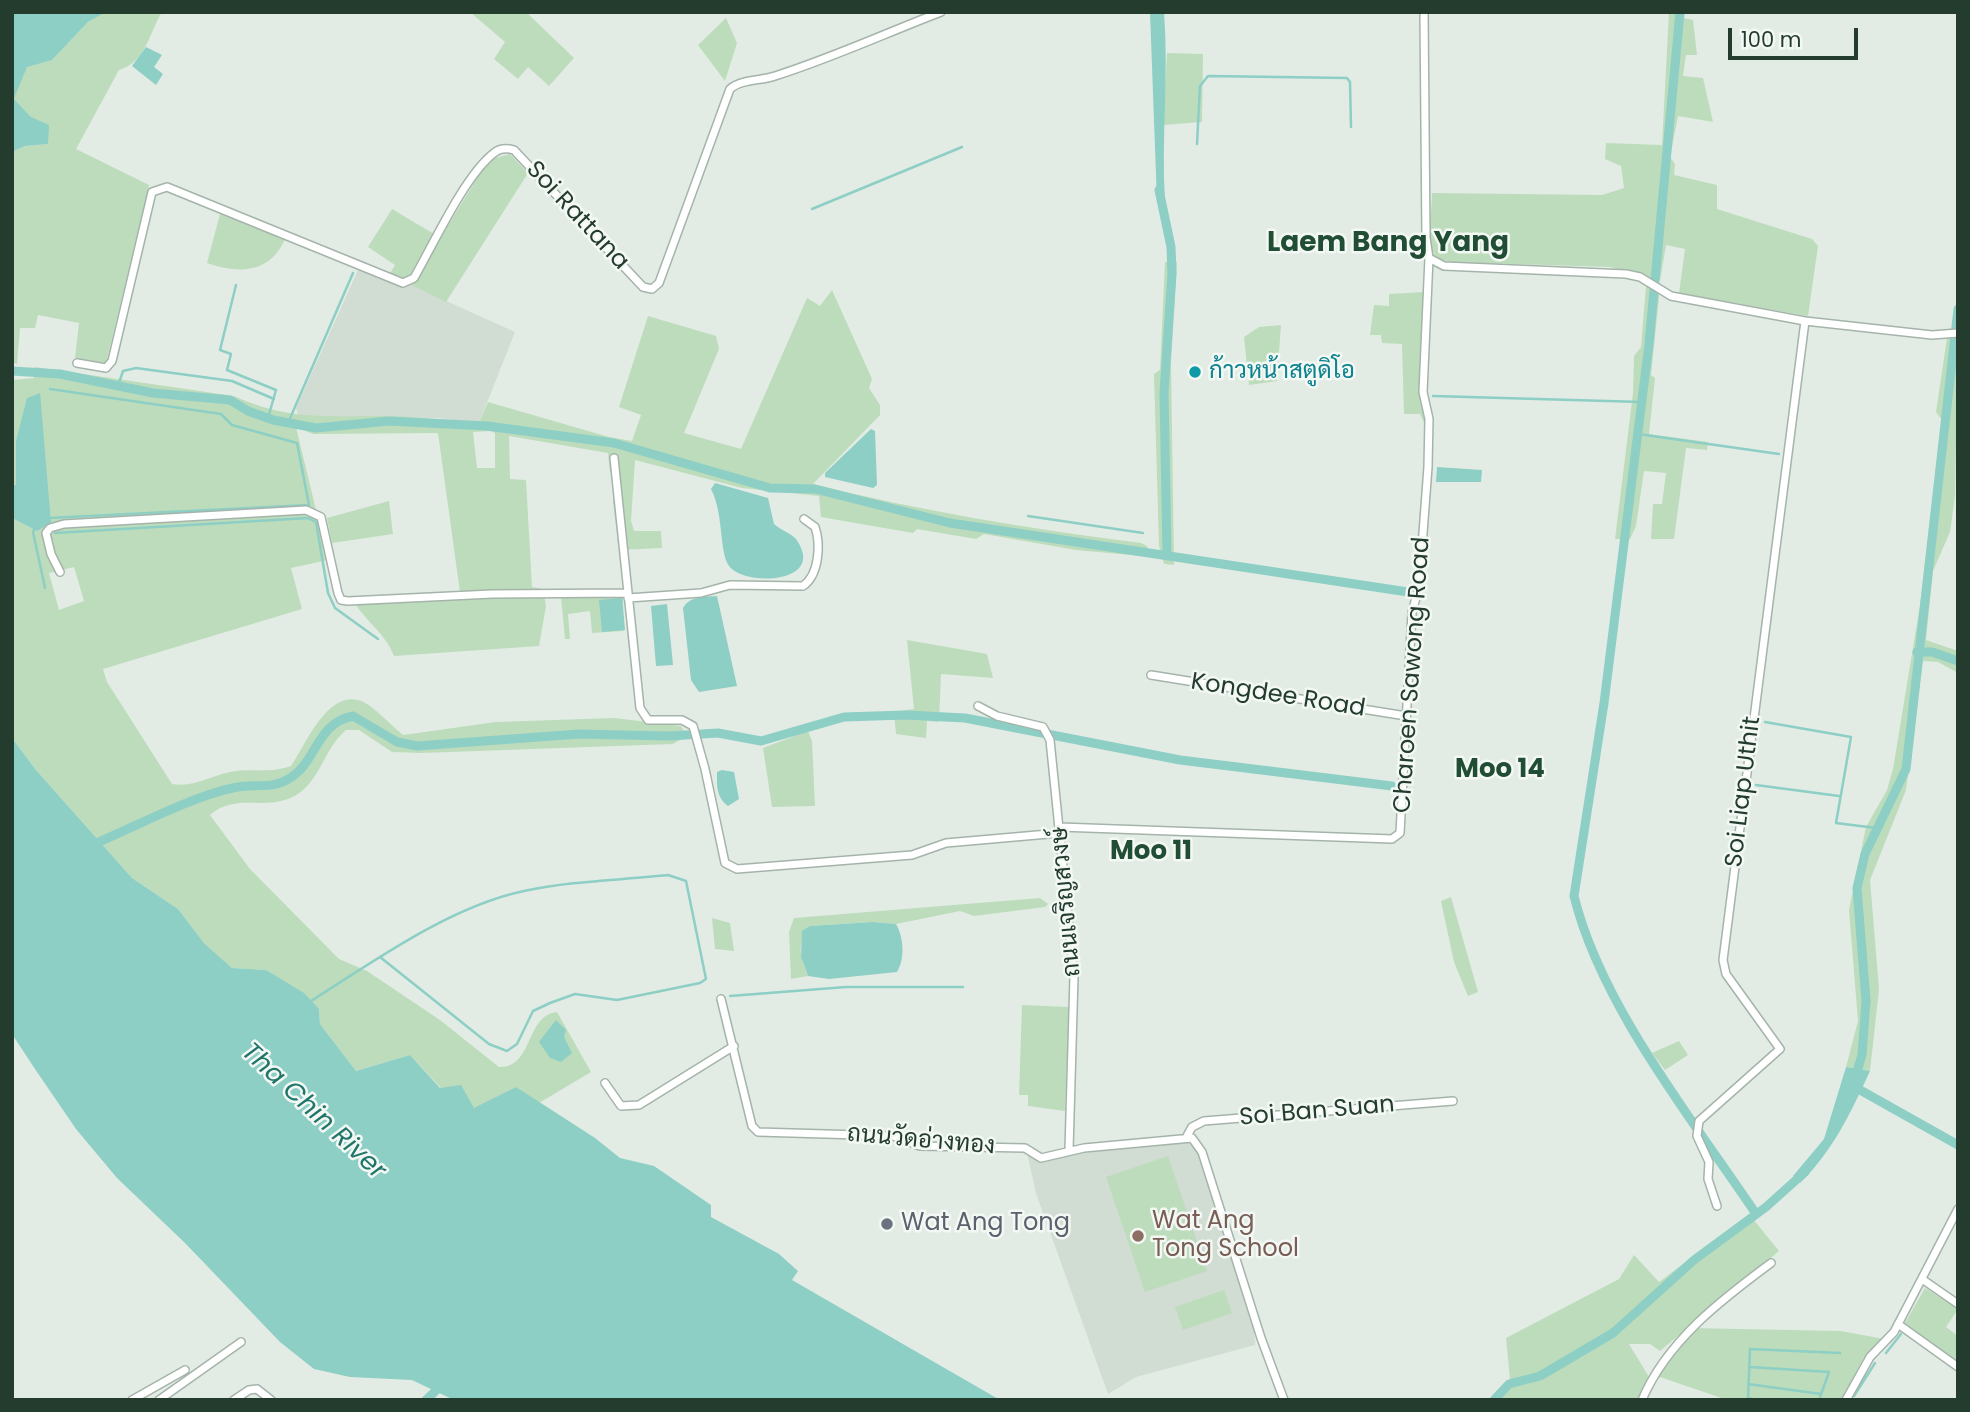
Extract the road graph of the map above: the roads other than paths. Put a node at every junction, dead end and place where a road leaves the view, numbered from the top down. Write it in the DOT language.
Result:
graph roads {
  1 [pos="941,12"];
  2 [pos="1424,12"];
  3 [pos="1429,258"];
  4 [pos="1805,321"];
  5 [pos="1958,332"];
  6 [pos="77,363"];
  7 [pos="614,458"];
  8 [pos="804,519"];
  9 [pos="60,572"];
  10 [pos="628,595"];
  11 [pos="1151,675"];
  12 [pos="978,706"];
  13 [pos="1406,716"];
  14 [pos="1060,830"];
  15 [pos="721,999"];
  16 [pos="734,1046"];
  17 [pos="605,1083"];
  18 [pos="1454,1101"];
  19 [pos="1186,1136"];
  20 [pos="1069,1150"];
  21 [pos="1717,1206"];
  22 [pos="1958,1209"];
  23 [pos="1772,1263"];
  24 [pos="1922,1279"];
  25 [pos="1958,1304"];
  26 [pos="1898,1324"];
  27 [pos="241,1342"];
  28 [pos="1958,1367"];
  29 [pos="185,1370"];
  30 [pos="1848,1399"];
  31 [pos="132,1400"];
  32 [pos="159,1400"];
  33 [pos="234,1400"];
  34 [pos="271,1400"];
  35 [pos="1284,1400"];
  36 [pos="1642,1400"];
  1 -- 6 [label="street, Soi Rattana"];
  2 -- 3 [label="street, Charoen Sawong Road"];
  3 -- 4 [label="street"];
  3 -- 13 [label="street, Charoen Sawong Road"];
  4 -- 5 [label="street"];
  4 -- 21 [label="street, Soi Liap Uthit"];
  7 -- 10 [label="street"];
  8 -- 10 [label="street"];
  9 -- 10 [label="street"];
  10 -- 14 [label="street"];
  11 -- 13 [label="street, Kongdee Road"];
  12 -- 14 [label="street, ถนนเจริญสวงษ์"];
  13 -- 14 [label="street, Charoen Sawong Road"];
  14 -- 20 [label="street, ถนนเจริญสวงษ์"];
  15 -- 16 [label="street, ถนนวัดอ่างทอง"];
  16 -- 17 [label="street"];
  16 -- 20 [label="street, ถนนวัดอ่างทอง"];
  18 -- 19 [label="street, Soi Ban Suan"];
  19 -- 20 [label="street, ถนนวัดอ่างทอง"];
  19 -- 35 [label="street"];
  22 -- 24 [label="street"];
  23 -- 36 [label="street"];
  24 -- 25 [label="street"];
  24 -- 26 [label="street"];
  26 -- 28 [label="street"];
  26 -- 30 [label="street"];
  27 -- 32 [label="street"];
  29 -- 31 [label="street"];
  33 -- 34 [label="street"];
}
